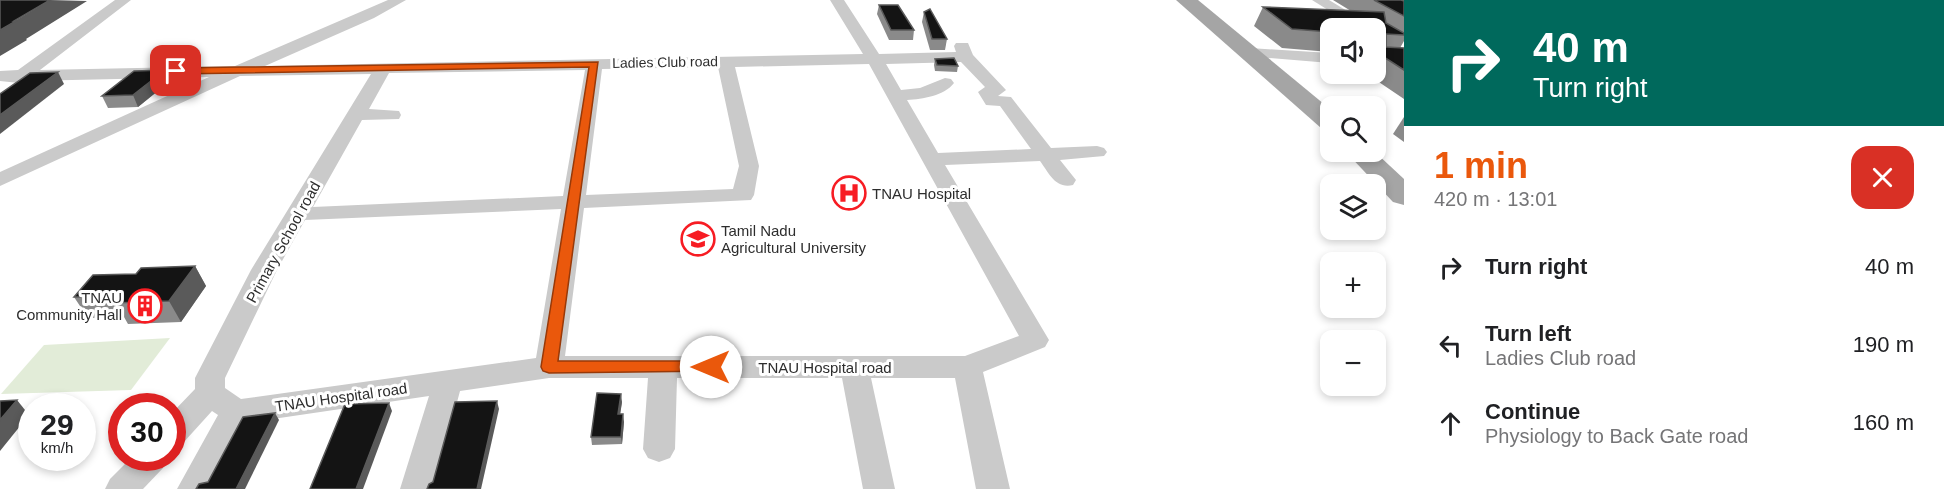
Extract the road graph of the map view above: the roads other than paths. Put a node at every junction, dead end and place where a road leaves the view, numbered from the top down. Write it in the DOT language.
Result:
graph roads {
  1 [pos="124,0"];
  2 [pos="399,0"];
  3 [pos="837,0"];
  4 [pos="1186,0"];
  5 [pos="1319,0"];
  6 [pos="1349,18"];
  7 [pos="1250,53"];
  8 [pos="1320,57"];
  9 [pos="874,58"];
  10 [pos="724,62"];
  11 [pos="594,64"];
  12 [pos="384,67"];
  13 [pos="241,69"];
  14 [pos="0,76"];
  15 [pos="23,76"];
  16 [pos="945,84"];
  17 [pos="0,91"];
  18 [pos="896,96"];
  19 [pos="1320,113"];
  20 [pos="356,114"];
  21 [pos="392,115"];
  22 [pos="1097,152"];
  23 [pos="1045,154"];
  24 [pos="931,159"];
  25 [pos="1370,162"];
  26 [pos="33,163"];
  27 [pos="0,164"];
  28 [pos="0,180"];
  29 [pos="1065,180"];
  30 [pos="1404,196"];
  31 [pos="574,202"];
  32 [pos="297,214"];
  33 [pos="549,367"];
  34 [pos="663,367"];
  35 [pos="854,367"];
  36 [pos="967,367"];
  37 [pos="448,381"];
  38 [pos="210,393"];
  39 [pos="236,412"];
  40 [pos="186,419"];
  41 [pos="659,449"];
  42 [pos="139,471"];
  43 [pos="879,488"];
  44 [pos="122,489"];
  45 [pos="194,489"];
  46 [pos="417,489"];
  47 [pos="993,489"];
  1 -- 15 [label="street"];
  2 -- 13 [label="street"];
  3 -- 9 [label="street, TNAU Hospital road"];
  4 -- 7 [label="main road"];
  5 -- 6 [label="street"];
  7 -- 8 [label="street"];
  7 -- 19 [label="main road"];
  9 -- 10 [label="street, Ladies Club road"];
  9 -- 18 [label="street, TNAU Hospital road"];
  9 -- 23 [label="street, Ladies Club road"];
  10 -- 11 [label="street, Ladies Club road"];
  10 -- 31 [label="street"];
  11 -- 12 [label="street, Ladies Club road"];
  11 -- 31 [label="street"];
  12 -- 13 [label="street, Ladies Club road"];
  12 -- 20 [label="street, Primary School road"];
  13 -- 15 [label="street, Ladies Club road"];
  13 -- 26 [label="street"];
  14 -- 15 [label="street, Ladies Club road"];
  15 -- 17 [label="street"];
  16 -- 18 [label="street"];
  18 -- 24 [label="street, TNAU Hospital road"];
  20 -- 21 [label="street"];
  20 -- 32 [label="street, Primary School road"];
  22 -- 23 [label="street"];
  23 -- 24 [label="street"];
  23 -- 29 [label="street"];
  24 -- 36 [label="street, TNAU Hospital road"];
  25 -- 30 [label="main road"];
  26 -- 27 [label="street"];
  26 -- 28 [label="street"];
  31 -- 32 [label="street"];
  31 -- 33 [label="street"];
  32 -- 38 [label="street, Primary School road"];
  33 -- 34 [label="street, TNAU Hospital road"];
  33 -- 37 [label="street, TNAU Hospital road"];
  34 -- 35 [label="street, TNAU Hospital road"];
  34 -- 41 [label="street"];
  35 -- 36 [label="street, TNAU Hospital road"];
  35 -- 43 [label="street"];
  36 -- 47 [label="street"];
  37 -- 39 [label="street, TNAU Hospital road"];
  37 -- 46 [label="street"];
  38 -- 39 [label="street"];
  38 -- 40 [label="street"];
  39 -- 45 [label="street"];
  42 -- 44 [label="street"];
}
